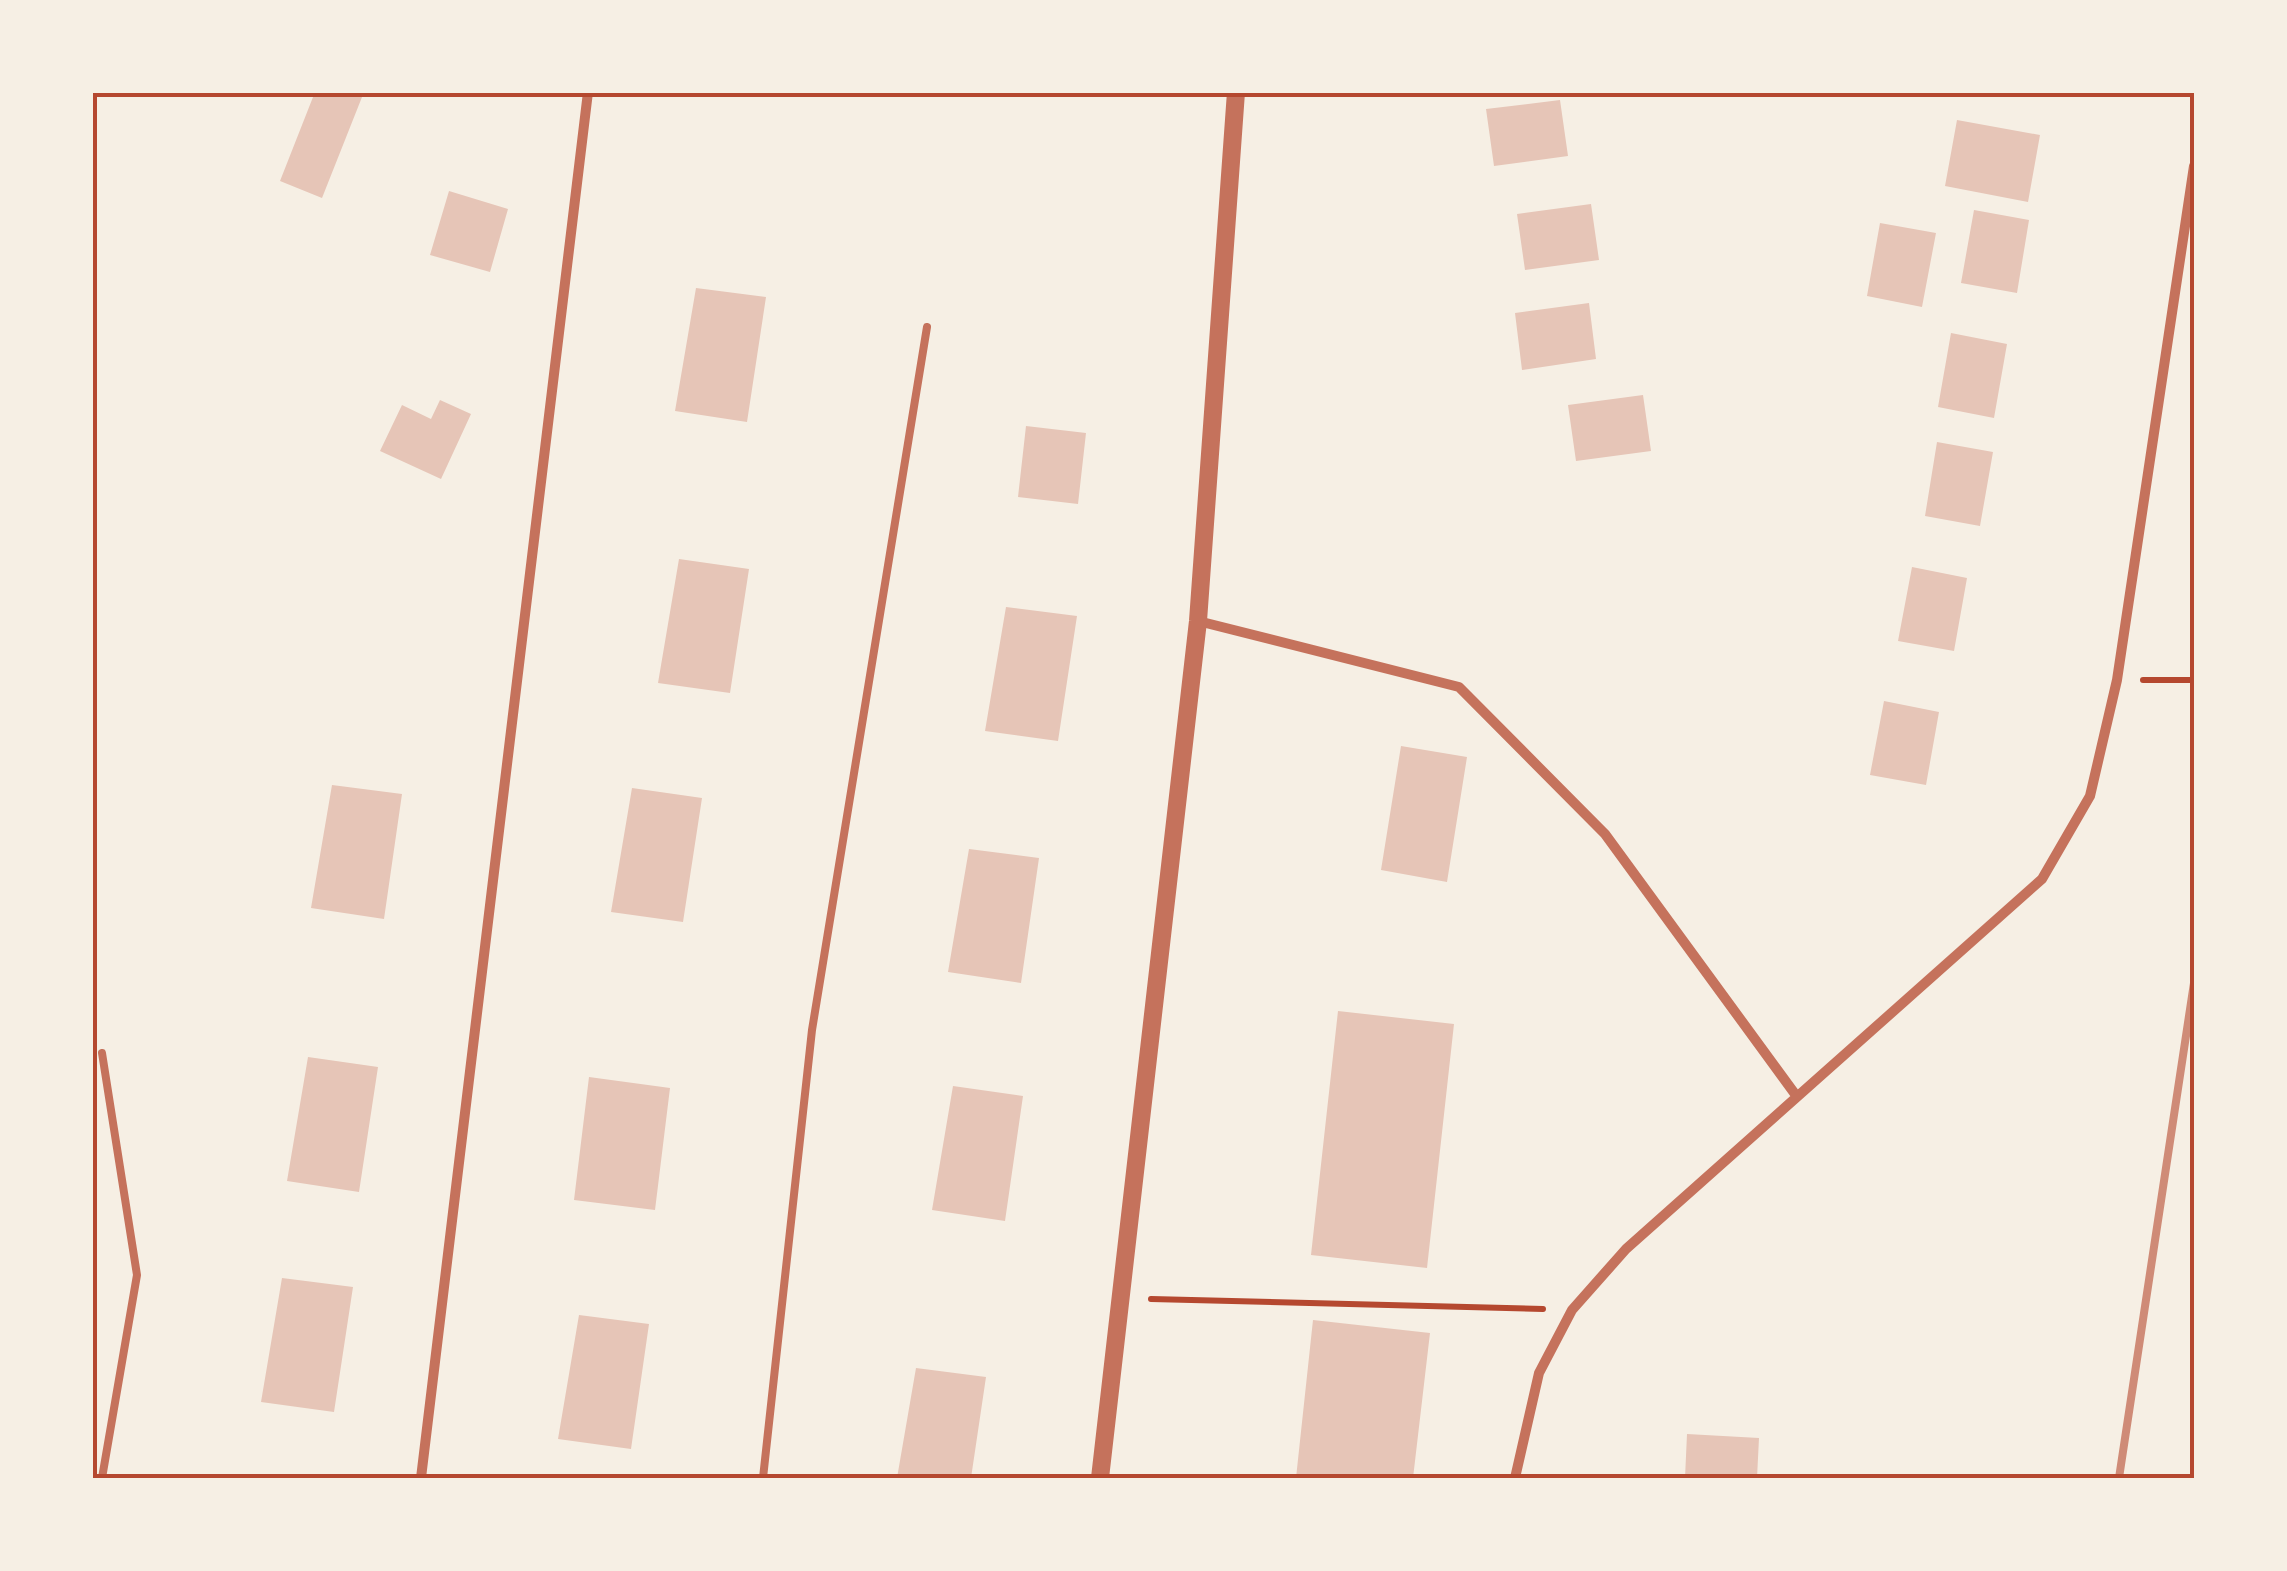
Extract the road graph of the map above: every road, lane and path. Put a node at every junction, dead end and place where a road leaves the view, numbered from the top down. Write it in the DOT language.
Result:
graph roads {
  1 [pos="588,92"];
  2 [pos="1236,92"];
  3 [pos="2194,166"];
  4 [pos="926,327"];
  5 [pos="1198,621"];
  6 [pos="2117,680"];
  7 [pos="2194,680"];
  8 [pos="102,1054"];
  9 [pos="1795,1094"];
  10 [pos="1120,1298"];
  11 [pos="1572,1310"];
  12 [pos="102,1478"];
  13 [pos="421,1478"];
  14 [pos="762,1478"];
  15 [pos="1100,1478"];
  16 [pos="1515,1478"];
  1 -- 13 [label="street"];
  2 -- 5 [label="street"];
  3 -- 6 [label="street"];
  4 -- 14 [label="lane"];
  5 -- 9 [label="street"];
  5 -- 10 [label="street"];
  6 -- 7 [label="path"];
  6 -- 9 [label="street"];
  8 -- 12 [label="lane"];
  9 -- 11 [label="street"];
  10 -- 11 [label="path"];
  10 -- 15 [label="street"];
  11 -- 16 [label="street"];
}
